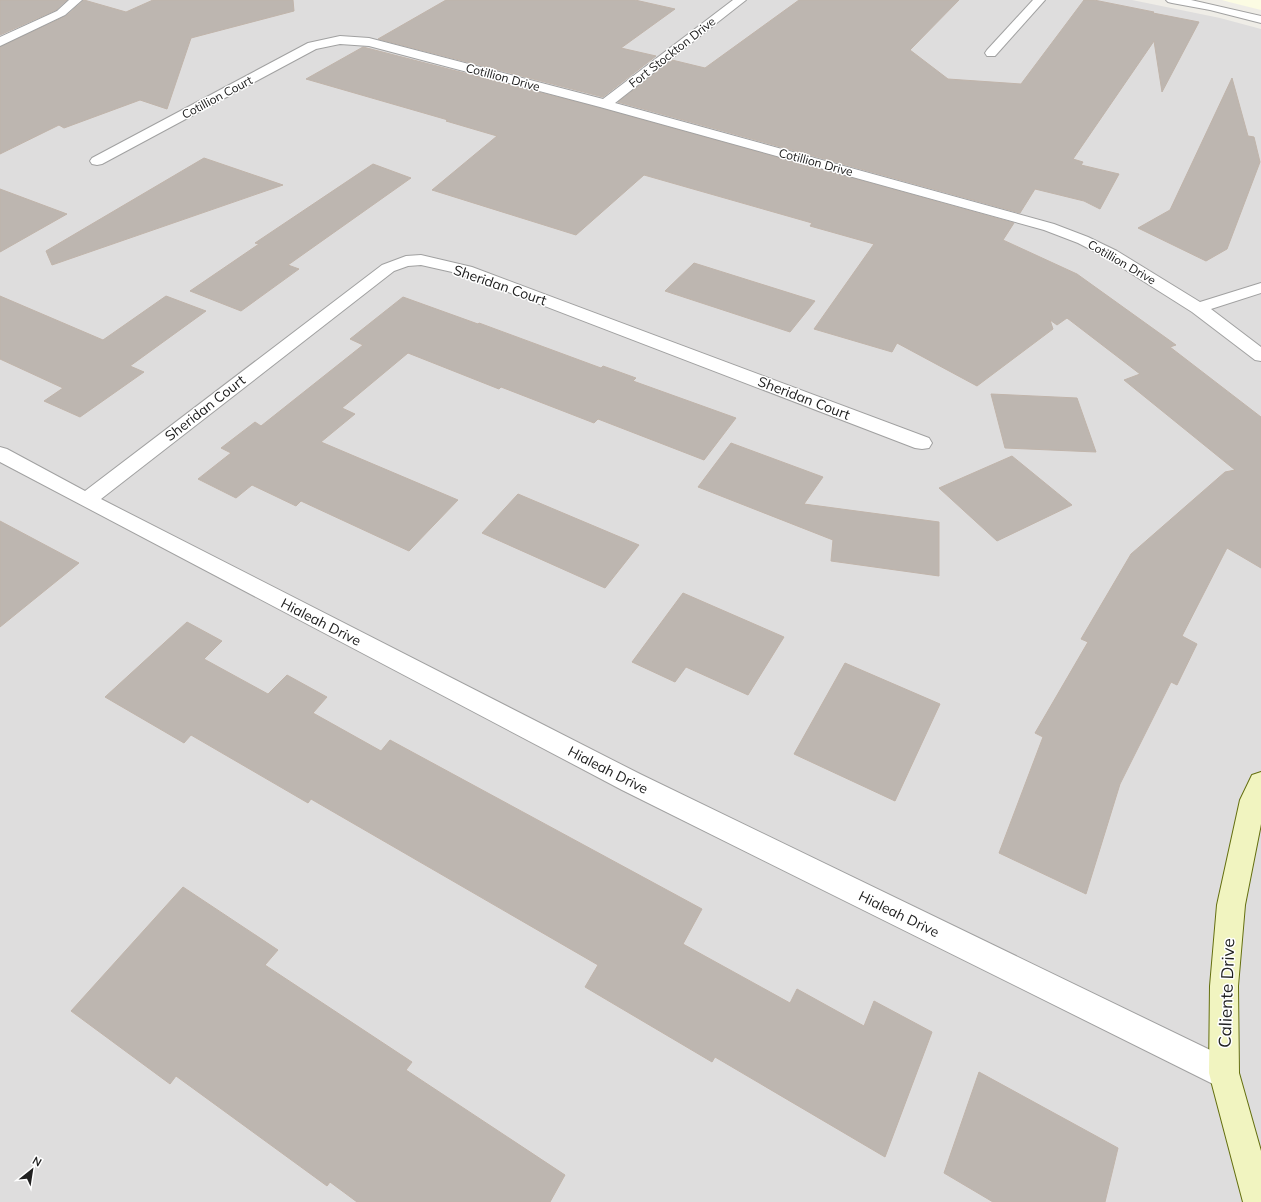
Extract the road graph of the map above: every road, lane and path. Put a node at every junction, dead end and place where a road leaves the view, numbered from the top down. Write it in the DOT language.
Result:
graph roads {
  1 [pos="76,0"];
  2 [pos="740,0"];
  3 [pos="1039,0"];
  4 [pos="1172,0"];
  5 [pos="1261,20"];
  6 [pos="340,40"];
  7 [pos="0,42"];
  8 [pos="991,53"];
  9 [pos="605,104"];
  10 [pos="97,161"];
  11 [pos="1261,288"];
  12 [pos="1198,308"];
  13 [pos="1261,356"];
  14 [pos="922,443"];
  15 [pos="0,454"];
  16 [pos="86,500"];
  17 [pos="1261,783"];
  18 [pos="1224,1073"];
  19 [pos="1259,1202"];
  1 -- 7 [label="street"];
  2 -- 9 [label="street, Fort Stockton Drive"];
  3 -- 8 [label="street"];
  4 -- 5 [label="street"];
  6 -- 9 [label="street, Cotillion Drive"];
  6 -- 10 [label="street, Cotillion Court"];
  9 -- 12 [label="street, Cotillion Drive"];
  11 -- 12 [label="street"];
  12 -- 13 [label="street, Cotillion Drive"];
  14 -- 16 [label="street, Sheridan Court"];
  15 -- 16 [label="street, Hialeah Drive"];
  16 -- 18 [label="street, Hialeah Drive"];
  17 -- 18 [label="street, Caliente Drive"];
  18 -- 19 [label="street, Caliente Drive"];
}
